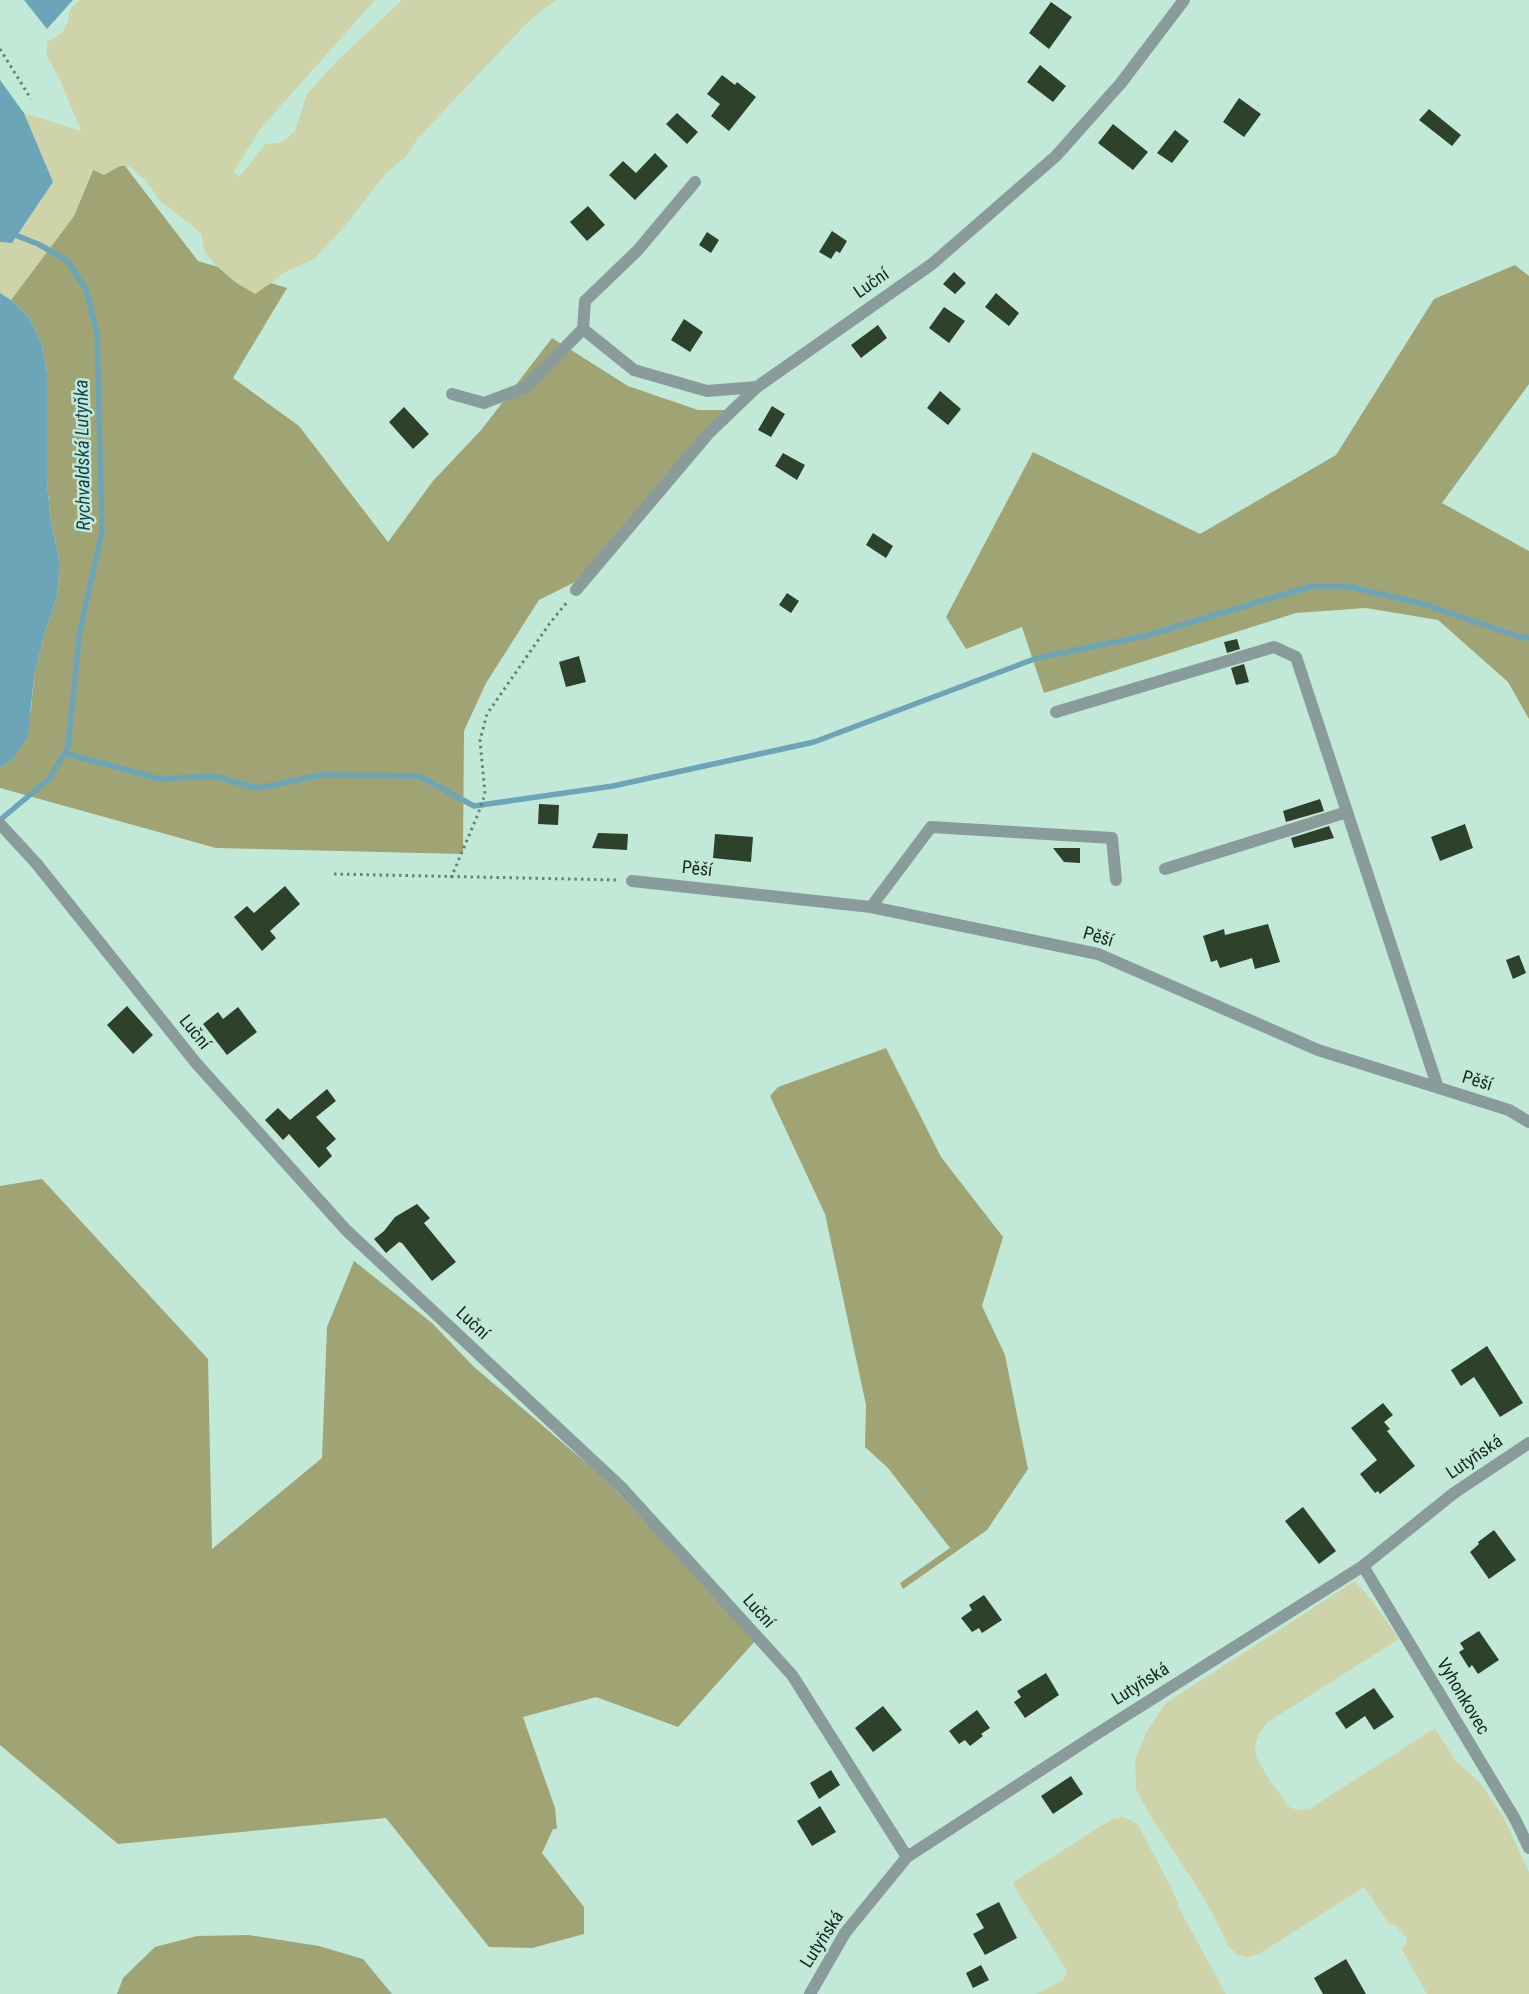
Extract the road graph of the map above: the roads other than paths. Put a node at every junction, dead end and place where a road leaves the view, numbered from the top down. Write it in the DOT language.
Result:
graph roads {
  1 [pos="1184,0"];
  2 [pos="695,182"];
  3 [pos="583,329"];
  4 [pos="757,387"];
  5 [pos="452,394"];
  6 [pos="576,590"];
  7 [pos="1056,712"];
  8 [pos="1347,812"];
  9 [pos="0,824"];
  10 [pos="1165,869"];
  11 [pos="1116,880"];
  12 [pos="632,881"];
  13 [pos="871,907"];
  14 [pos="1438,1088"];
  15 [pos="1529,1122"];
  16 [pos="1529,1443"];
  17 [pos="1363,1566"];
  18 [pos="1529,1848"];
  19 [pos="907,1857"];
  20 [pos="810,1994"];
  1 -- 4 [label="street, Luční"];
  2 -- 3 [label="street"];
  3 -- 4 [label="street"];
  3 -- 5 [label="street"];
  4 -- 6 [label="street, Luční"];
  7 -- 8 [label="street"];
  8 -- 10 [label="street"];
  8 -- 14 [label="street"];
  9 -- 19 [label="street, Luční"];
  11 -- 13 [label="street"];
  12 -- 13 [label="street, Pěší"];
  13 -- 14 [label="street, Pěší"];
  14 -- 15 [label="street, Pěší"];
  16 -- 17 [label="street, Lutyňská"];
  17 -- 18 [label="street, Vyhonkovec"];
  17 -- 19 [label="street, Lutyňská"];
  19 -- 20 [label="street, Lutyňská"];
}
